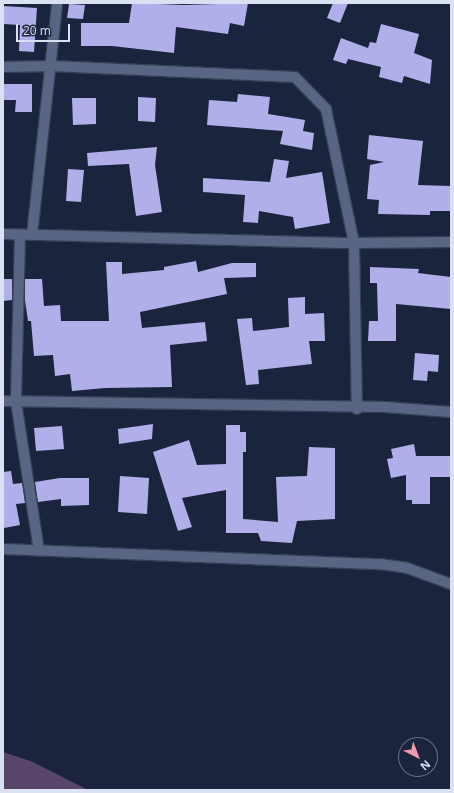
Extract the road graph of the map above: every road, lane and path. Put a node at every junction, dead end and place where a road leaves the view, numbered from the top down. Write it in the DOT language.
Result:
graph roads {
  1 [pos="57,3"];
  2 [pos="52,66"];
  3 [pos="3,67"];
  4 [pos="3,234"];
  5 [pos="20,235"];
  6 [pos="32,235"];
  7 [pos="451,242"];
  8 [pos="354,243"];
  9 [pos="3,401"];
  10 [pos="16,402"];
  11 [pos="357,409"];
  12 [pos="451,412"];
  13 [pos="3,549"];
  14 [pos="39,550"];
  15 [pos="451,584"];
  1 -- 2 [label="street"];
  2 -- 3 [label="street"];
  2 -- 6 [label="street"];
  2 -- 8 [label="street"];
  4 -- 5 [label="street"];
  5 -- 6 [label="street"];
  5 -- 10 [label="street"];
  6 -- 8 [label="street"];
  7 -- 8 [label="street"];
  8 -- 11 [label="street"];
  9 -- 10 [label="street"];
  10 -- 11 [label="street"];
  10 -- 14 [label="street"];
  11 -- 12 [label="street"];
  13 -- 14 [label="street"];
  14 -- 15 [label="street"];
}
